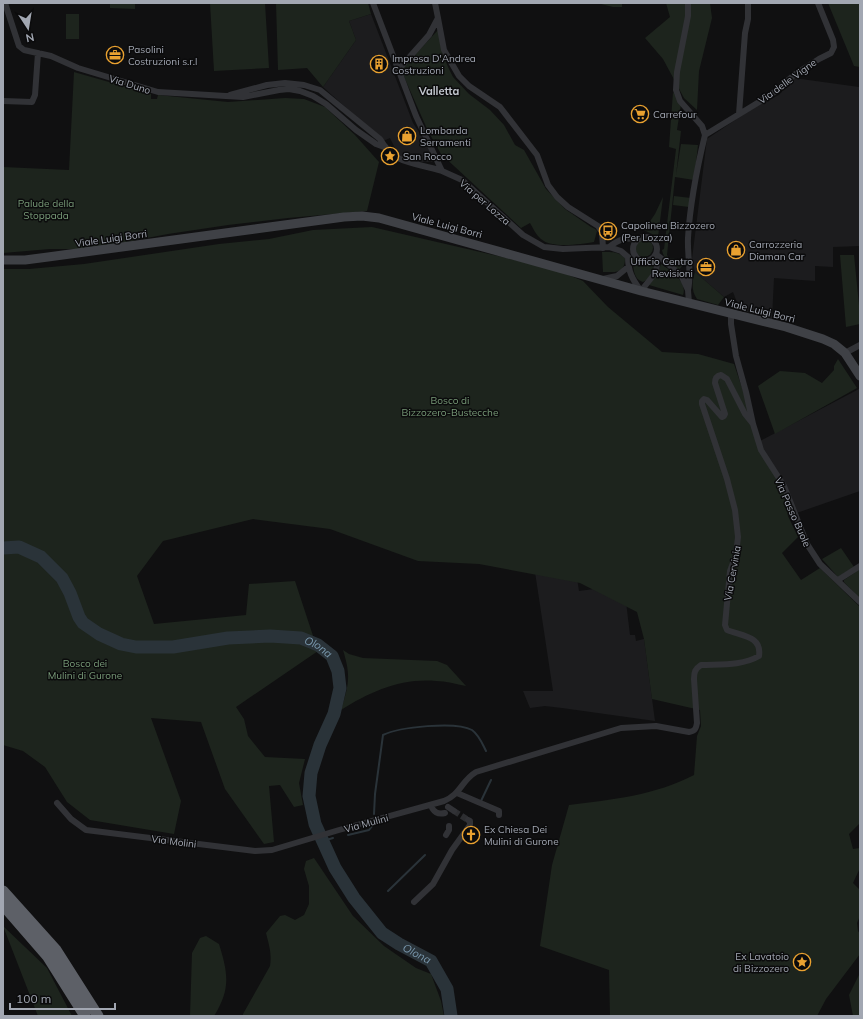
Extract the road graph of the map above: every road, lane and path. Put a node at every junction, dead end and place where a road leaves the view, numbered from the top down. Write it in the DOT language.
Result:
graph roads {
  1 [pos="5,3"];
  2 [pos="373,3"];
  3 [pos="435,3"];
  4 [pos="688,3"];
  5 [pos="748,3"];
  6 [pos="818,3"];
  7 [pos="5,12"];
  8 [pos="438,18"];
  9 [pos="38,53"];
  10 [pos="398,70"];
  11 [pos="3,101"];
  12 [pos="739,114"];
  13 [pos="705,135"];
  14 [pos="442,171"];
  15 [pos="637,239"];
  16 [pos="606,248"];
  17 [pos="657,255"];
  18 [pos="631,256"];
  19 [pos="3,260"];
  20 [pos="628,267"];
  21 [pos="689,267"];
  22 [pos="680,275"];
  23 [pos="601,279"];
  24 [pos="688,290"];
  25 [pos="641,291"];
  26 [pos="689,303"];
  27 [pos="731,313"];
  28 [pos="860,345"];
  29 [pos="845,354"];
  30 [pos="860,376"];
  31 [pos="753,424"];
  32 [pos="860,566"];
  33 [pos="838,580"];
  34 [pos="860,602"];
  35 [pos="522,758"];
  36 [pos="457,793"];
  37 [pos="57,803"];
  38 [pos="431,805"];
  39 [pos="446,807"];
  40 [pos="454,811"];
  41 [pos="499,815"];
  42 [pos="468,820"];
  43 [pos="446,835"];
  44 [pos="301,842"];
  45 [pos="3,891"];
  46 [pos="414,902"];
  47 [pos="3,905"];
  48 [pos="85,1016"];
  49 [pos="98,1016"];
  1 -- 7 [label="street, Via Duno"];
  2 -- 10 [label="street"];
  3 -- 8 [label="street"];
  4 -- 13 [label="street"];
  5 -- 12 [label="street, Via delle Vigne"];
  6 -- 12 [label="street, Via delle Vigne"];
  7 -- 9 [label="street, Via Duno"];
  8 -- 10 [label="street"];
  8 -- 16 [label="street"];
  9 -- 11 [label="street"];
  9 -- 14 [label="street, Via Duno"];
  10 -- 14 [label="street"];
  12 -- 13 [label="street, Via delle Vigne"];
  13 -- 21 [label="street"];
  14 -- 16 [label="street, Via per Lozza"];
  15 -- 16 [label="street, Via per Lozza"];
  15 -- 17 [label="street"];
  15 -- 18 [label="street"];
  16 -- 18 [label="street, Via per Lozza"];
  17 -- 18 [label="street"];
  17 -- 22 [label="street"];
  17 -- 25 [label="street"];
  18 -- 20 [label="street"];
  19 -- 23 [label="main road, Viale Luigi Borri"];
  20 -- 23 [label="street"];
  20 -- 25 [label="street"];
  21 -- 22 [label="street"];
  21 -- 24 [label="street"];
  22 -- 24 [label="street"];
  23 -- 25 [label="main road, Viale Luigi Borri"];
  24 -- 26 [label="street"];
  25 -- 26 [label="main road, Viale Luigi Borri"];
  26 -- 27 [label="main road, Viale Luigi Borri"];
  27 -- 29 [label="main road, Viale Luigi Borri"];
  27 -- 31 [label="street, Via Passo Buole"];
  28 -- 29 [label="street"];
  29 -- 30 [label="main road, Viale Luigi Borri"];
  31 -- 33 [label="street, Via Passo Buole"];
  31 -- 35 [label="street, Via Cervinia"];
  32 -- 33 [label="street"];
  33 -- 34 [label="street, Via Passo Buole"];
  35 -- 36 [label="street, Via Mulini"];
  36 -- 39 [label="street, Via Mulini"];
  36 -- 41 [label="street"];
  37 -- 44 [label="street, Via Molini"];
  38 -- 39 [label="street, Via Mulini"];
  38 -- 39 [label="street"];
  38 -- 44 [label="street, Via Mulini"];
  39 -- 40 [label="street"];
  39 -- 43 [label="street"];
  42 -- 46 [label="street"];
  45 -- 49 [label="highway"];
  47 -- 48 [label="highway"];
}
